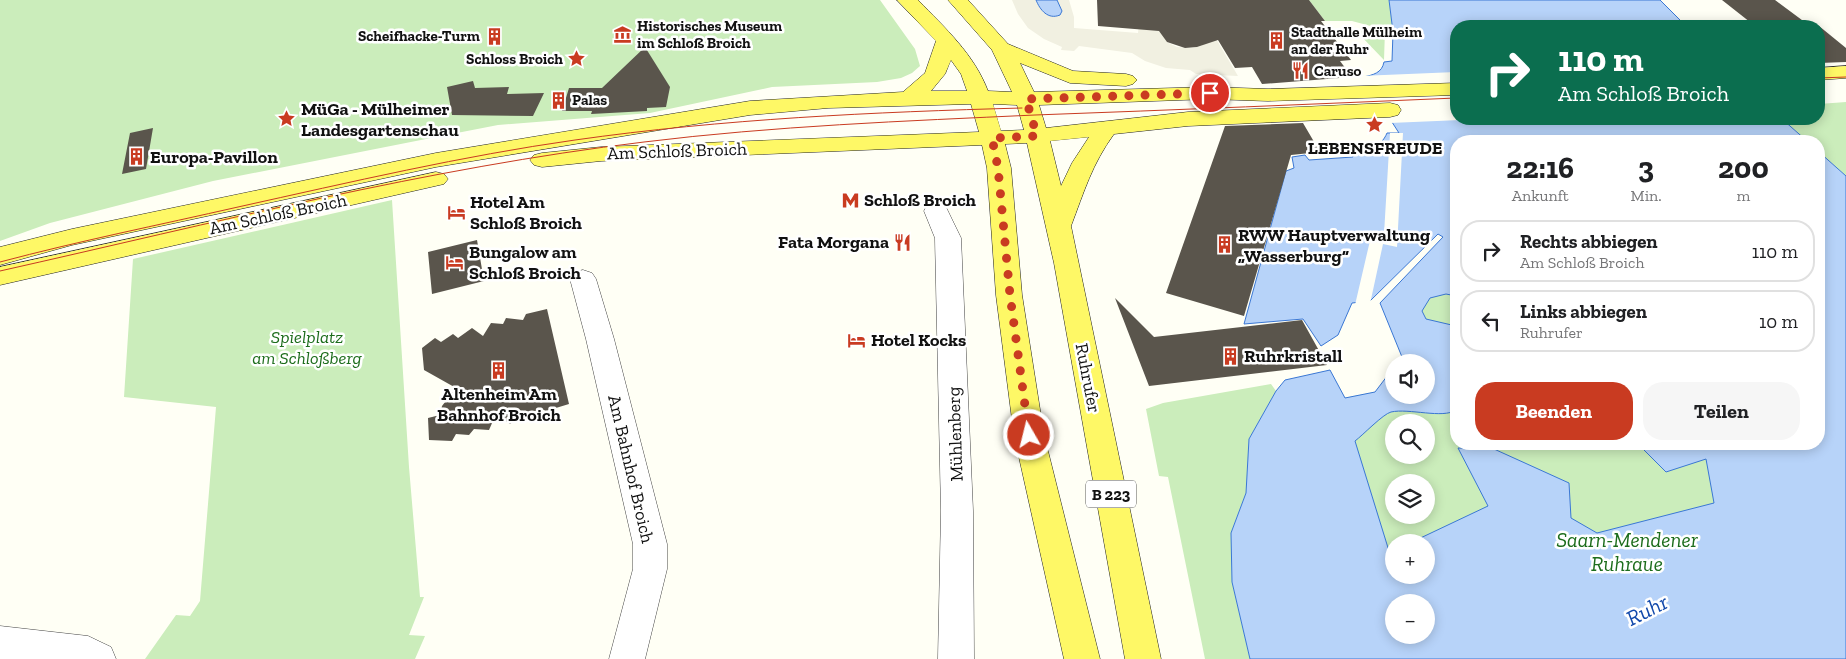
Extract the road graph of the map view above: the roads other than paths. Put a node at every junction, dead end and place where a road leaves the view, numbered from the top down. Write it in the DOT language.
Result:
graph roads {
  1 [pos="907,0"];
  2 [pos="958,0"];
  3 [pos="946,40"];
  4 [pos="1001,48"];
  5 [pos="1825,81"];
  6 [pos="1845,85"];
  7 [pos="1450,88"];
  8 [pos="1213,93"];
  9 [pos="981,97"];
  10 [pos="909,98"];
  11 [pos="1026,99"];
  12 [pos="1450,108"];
  13 [pos="1106,130"];
  14 [pos="1037,136"];
  15 [pos="992,138"];
  16 [pos="936,211"];
  17 [pos="1059,225"];
  18 [pos="0,256"];
  19 [pos="0,276"];
  20 [pos="583,279"];
  21 [pos="0,643"];
  22 [pos="98,659"];
  23 [pos="627,659"];
  24 [pos="956,659"];
  25 [pos="1082,659"];
  26 [pos="1143,659"];
  1 -- 3 [label="main road"];
  2 -- 4 [label="main road, B 223"];
  3 -- 9 [label="main road"];
  3 -- 10 [label="main road"];
  4 -- 8 [label="main road"];
  4 -- 11 [label="main road, B 223"];
  5 -- 6 [label="main road"];
  7 -- 8 [label="main road, Am Schloß Broich"];
  8 -- 11 [label="main road, Am Schloß Broich"];
  9 -- 10 [label="main road, Am Schloß Broich"];
  9 -- 11 [label="main road, Am Schloß Broich"];
  9 -- 15 [label="main road"];
  10 -- 18 [label="main road, Am Schloß Broich"];
  11 -- 14 [label="main road, Ruhrufer / B 223"];
  12 -- 13 [label="main road, Am Schloß Broich"];
  13 -- 14 [label="main road, Am Schloß Broich"];
  13 -- 17 [label="main road"];
  14 -- 15 [label="main road, Am Schloß Broich"];
  14 -- 17 [label="main road, Ruhrufer / B 223"];
  15 -- 19 [label="main road, Am Schloß Broich"];
  15 -- 25 [label="main road"];
  16 -- 24 [label="street, Mühlenberg"];
  17 -- 26 [label="main road, Ruhrufer / B 223"];
  20 -- 23 [label="street, Am Bahnhof Broich"];
  21 -- 22 [label="street"];
}
